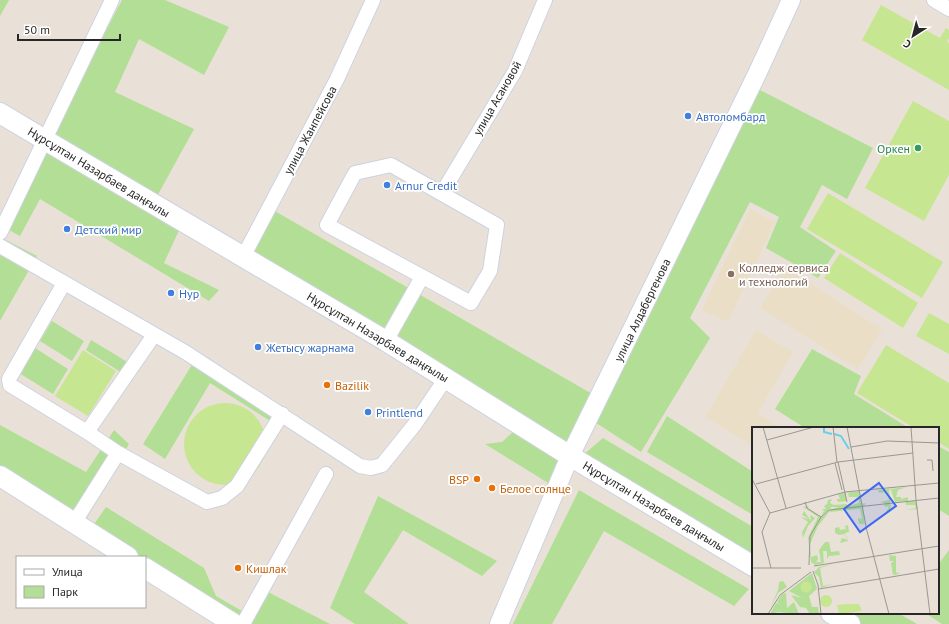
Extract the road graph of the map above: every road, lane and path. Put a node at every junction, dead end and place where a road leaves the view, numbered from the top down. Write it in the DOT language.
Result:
graph roads {
  1 [pos="112,0"];
  2 [pos="373,0"];
  3 [pos="545,0"];
  4 [pos="791,0"];
  5 [pos="934,0"];
  6 [pos="949,9"];
  7 [pos="0,113"];
  8 [pos="45,140"];
  9 [pos="442,193"];
  10 [pos="0,233"];
  11 [pos="0,246"];
  12 [pos="243,257"];
  13 [pos="422,277"];
  14 [pos="64,283"];
  15 [pos="154,335"];
  16 [pos="386,341"];
  17 [pos="446,378"];
  18 [pos="282,414"];
  19 [pos="87,432"];
  20 [pos="118,453"];
  21 [pos="570,456"];
  22 [pos="326,474"];
  23 [pos="0,476"];
  24 [pos="74,522"];
  25 [pos="126,556"];
  26 [pos="752,565"];
  27 [pos="146,569"];
  28 [pos="234,624"];
  29 [pos="243,624"];
  30 [pos="499,624"];
  1 -- 8 [label="street"];
  2 -- 12 [label="street, улица Жанпейсова"];
  3 -- 9 [label="street, улица Асановой"];
  4 -- 21 [label="street, улица Алдабергенова"];
  5 -- 6 [label="street"];
  7 -- 8 [label="main road, Нұрсұлтан Назарбаев даңғылы"];
  8 -- 10 [label="street"];
  8 -- 12 [label="main road, Нұрсұлтан Назарбаев даңғылы"];
  9 -- 13 [label="street"];
  9 -- 13 [label="street"];
  11 -- 14 [label="street"];
  12 -- 16 [label="main road, Нұрсұлтан Назарбаев даңғылы"];
  13 -- 16 [label="street"];
  14 -- 15 [label="street"];
  14 -- 19 [label="street"];
  15 -- 18 [label="street"];
  15 -- 19 [label="street"];
  16 -- 17 [label="main road, Нұрсұлтан Назарбаев даңғылы"];
  17 -- 18 [label="street"];
  17 -- 21 [label="main road, Нұрсұлтан Назарбаев даңғылы"];
  18 -- 20 [label="street"];
  19 -- 20 [label="street"];
  20 -- 24 [label="street"];
  21 -- 26 [label="main road, Нұрсұлтан Назарбаев даңғылы"];
  21 -- 30 [label="street, улица Алдабергенова"];
  22 -- 29 [label="street"];
  23 -- 24 [label="main road"];
  24 -- 25 [label="main road"];
  27 -- 28 [label="main road"];
}
